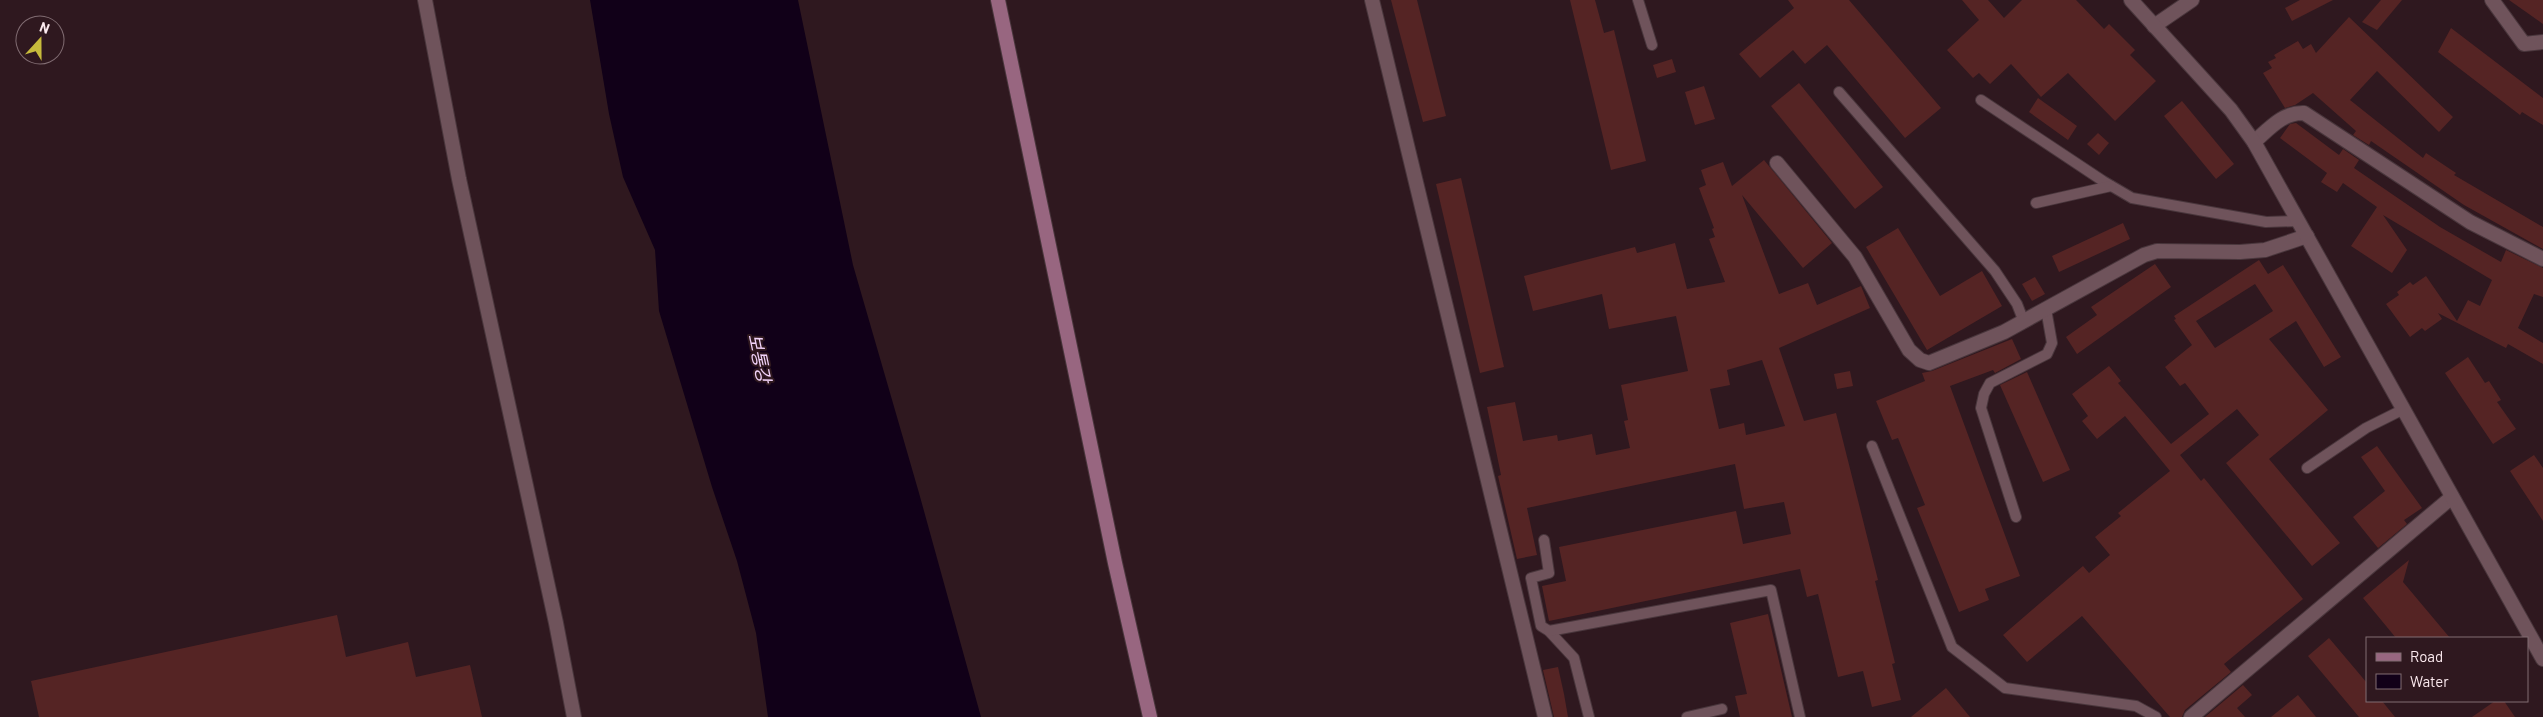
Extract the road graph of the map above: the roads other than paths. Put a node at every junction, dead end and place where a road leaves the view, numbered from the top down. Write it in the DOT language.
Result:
graph roads {
  1 [pos="425,0"];
  2 [pos="998,0"];
  3 [pos="1372,0"];
  4 [pos="1638,0"];
  5 [pos="2131,0"];
  6 [pos="2192,0"];
  7 [pos="2492,0"];
  8 [pos="2154,26"];
  9 [pos="2543,42"];
  10 [pos="1652,45"];
  11 [pos="1839,92"];
  12 [pos="1981,100"];
  13 [pos="2254,142"];
  14 [pos="1777,163"];
  15 [pos="2111,186"];
  16 [pos="2036,203"];
  17 [pos="2298,220"];
  18 [pos="2307,236"];
  19 [pos="2543,259"];
  20 [pos="2046,310"];
  21 [pos="2024,322"];
  22 [pos="2404,409"];
  23 [pos="1872,446"];
  24 [pos="2308,468"];
  25 [pos="2452,497"];
  26 [pos="2016,517"];
  27 [pos="1544,540"];
  28 [pos="1549,632"];
  29 [pos="2543,659"];
  30 [pos="1722,708"];
  31 [pos="574,717"];
  32 [pos="1150,717"];
  33 [pos="1545,717"];
  34 [pos="1589,717"];
  35 [pos="1687,717"];
  36 [pos="1800,717"];
  37 [pos="2156,717"];
  38 [pos="2191,717"];
  1 -- 31 [label="street"];
  2 -- 32 [label="main road"];
  3 -- 33 [label="street"];
  4 -- 10 [label="lane"];
  5 -- 8 [label="street"];
  6 -- 8 [label="street"];
  7 -- 9 [label="street"];
  8 -- 13 [label="street"];
  11 -- 21 [label="lane"];
  12 -- 15 [label="lane"];
  13 -- 17 [label="street"];
  13 -- 19 [label="street"];
  14 -- 21 [label="street"];
  15 -- 16 [label="lane"];
  15 -- 17 [label="lane"];
  17 -- 18 [label="street"];
  18 -- 20 [label="street"];
  18 -- 22 [label="street"];
  20 -- 21 [label="street"];
  20 -- 26 [label="lane"];
  22 -- 24 [label="lane"];
  22 -- 25 [label="street"];
  23 -- 37 [label="lane"];
  25 -- 29 [label="street"];
  25 -- 38 [label="street"];
  27 -- 28 [label="lane"];
  28 -- 34 [label="lane"];
  28 -- 36 [label="lane"];
  30 -- 35 [label="lane"];
}
